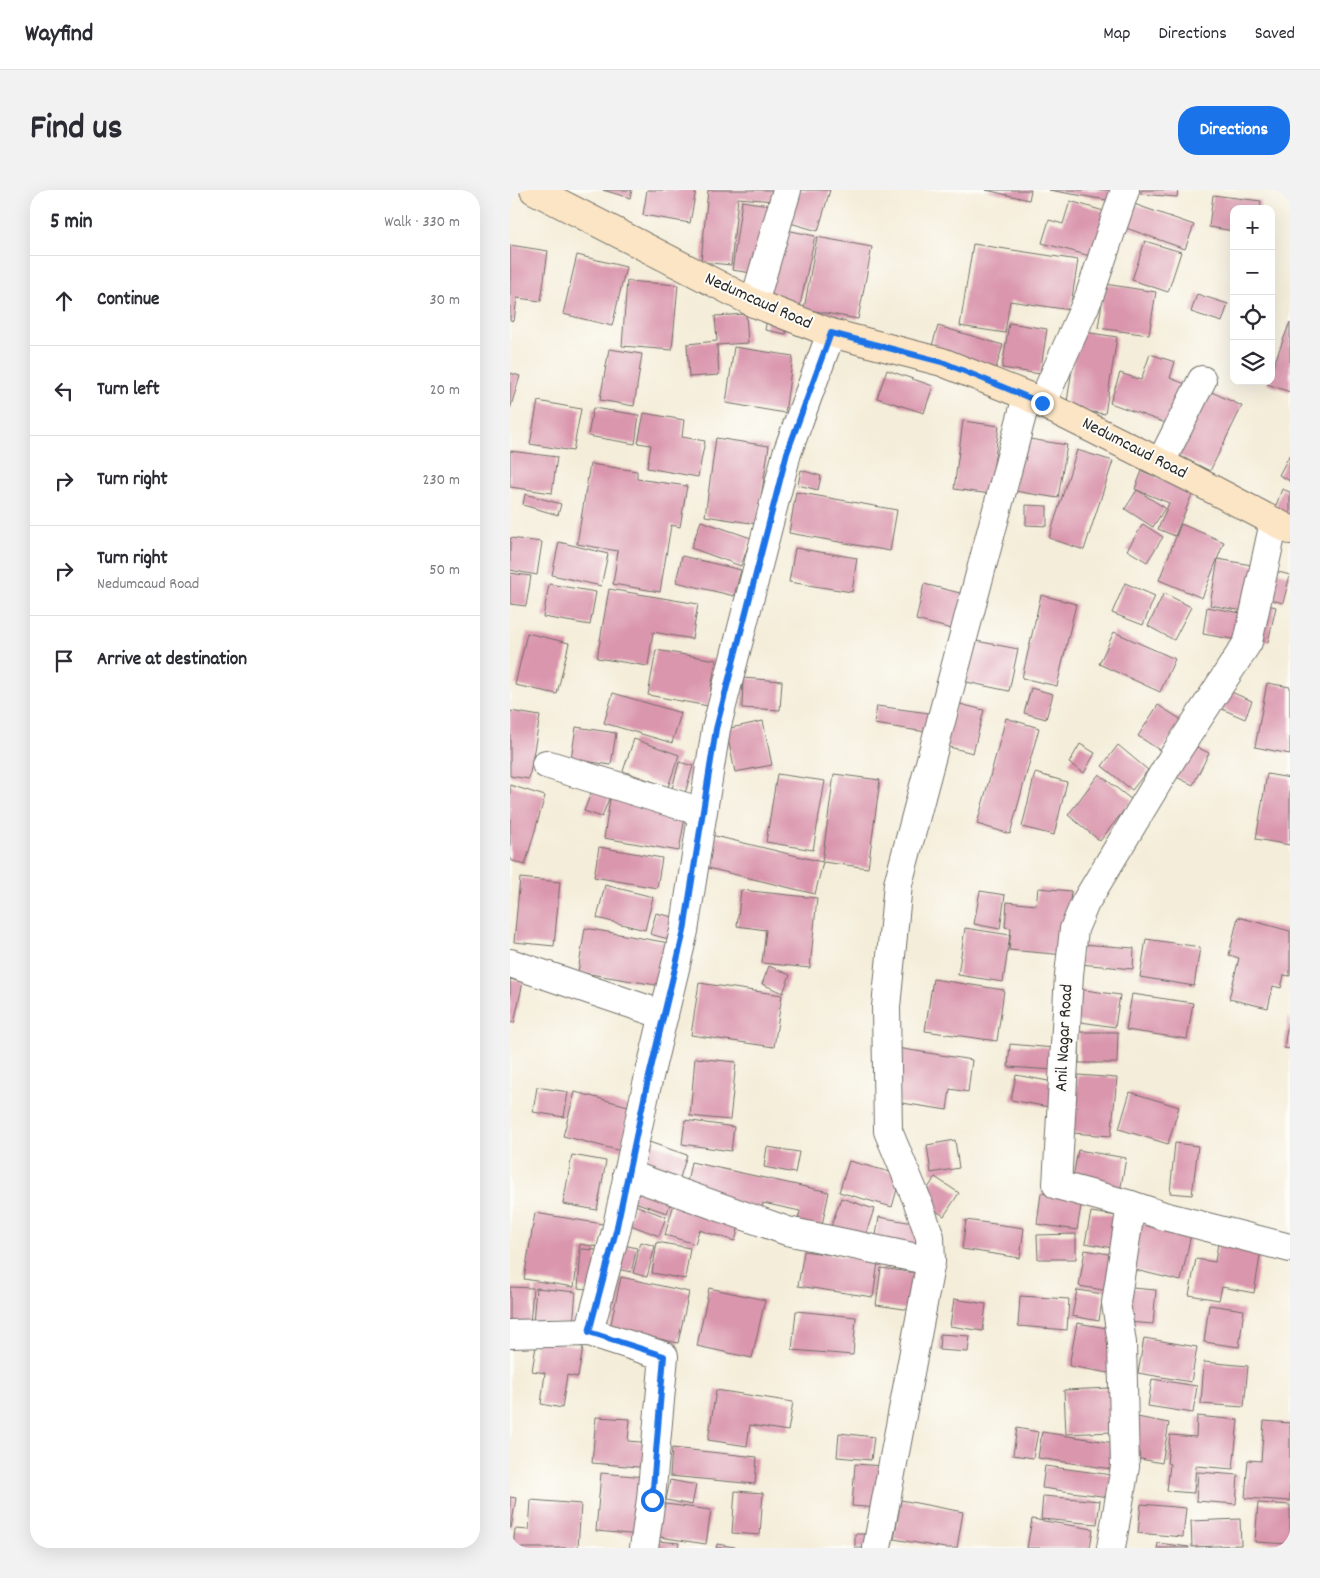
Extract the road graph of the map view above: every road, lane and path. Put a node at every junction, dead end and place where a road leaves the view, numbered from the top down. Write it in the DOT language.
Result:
graph roads {
  1 [pos="534,190"];
  2 [pos="787,190"];
  3 [pos="1125,190"];
  4 [pos="754,303"];
  5 [pos="831,333"];
  6 [pos="1202,380"];
  7 [pos="1034,400"];
  8 [pos="1161,462"];
  9 [pos="1282,526"];
  10 [pos="546,764"];
  11 [pos="702,812"];
  12 [pos="510,963"];
  13 [pos="664,1016"];
  14 [pos="628,1174"];
  15 [pos="1130,1205"];
  16 [pos="1290,1248"];
  17 [pos="931,1261"];
  18 [pos="589,1332"];
  19 [pos="510,1334"];
  20 [pos="644,1548"];
  21 [pos="877,1548"];
  22 [pos="1111,1548"];
  1 -- 4 [label="main road, Nedumcaud Road"];
  2 -- 4 [label="street"];
  3 -- 7 [label="street"];
  4 -- 5 [label="main road, Nedumcaud Road"];
  5 -- 7 [label="main road, Nedumcaud Road"];
  5 -- 11 [label="street"];
  6 -- 8 [label="street"];
  7 -- 8 [label="main road, Nedumcaud Road"];
  7 -- 17 [label="street"];
  8 -- 9 [label="main road, Nedumcaud Road"];
  9 -- 15 [label="street, Anil Nagar Road"];
  10 -- 11 [label="street"];
  11 -- 13 [label="street"];
  12 -- 13 [label="street"];
  13 -- 14 [label="street"];
  14 -- 17 [label="street"];
  14 -- 18 [label="street"];
  15 -- 16 [label="street"];
  15 -- 22 [label="street"];
  17 -- 21 [label="street"];
  18 -- 19 [label="street"];
  18 -- 20 [label="street"];
}
